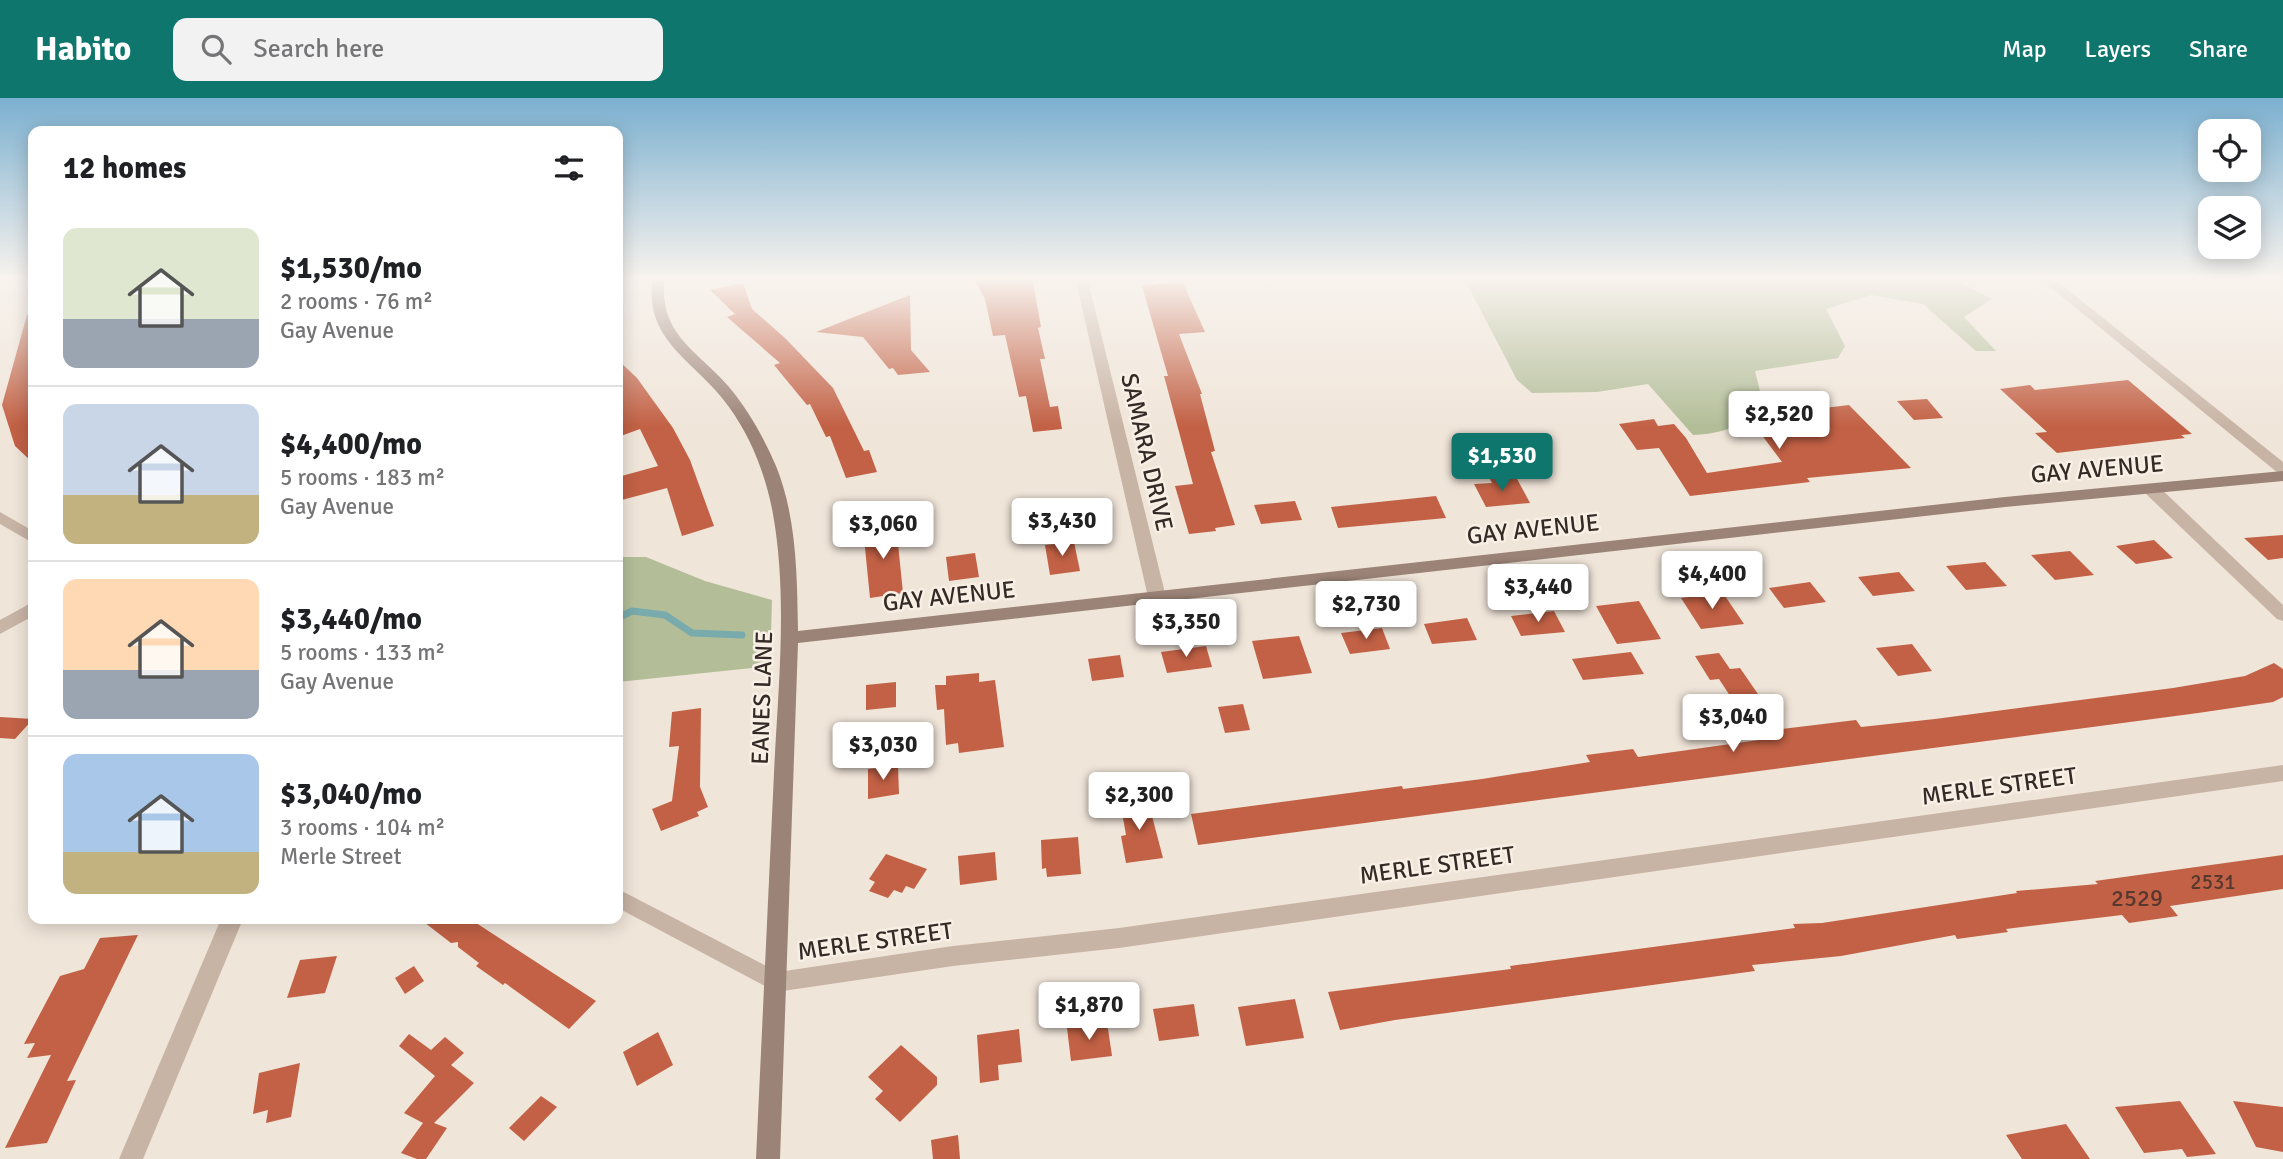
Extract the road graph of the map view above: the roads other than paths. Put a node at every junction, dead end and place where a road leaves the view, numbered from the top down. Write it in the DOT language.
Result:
graph roads {
  1 [pos="666,327"];
  2 [pos="1093,327"];
  3 [pos="2105,327"];
  4 [pos="2283,470"];
  5 [pos="2283,475"];
  6 [pos="2151,489"];
  7 [pos="0,517"];
  8 [pos="28,535"];
  9 [pos="1157,597"];
  10 [pos="28,611"];
  11 [pos="2283,615"];
  12 [pos="0,628"];
  13 [pos="789,638"];
  14 [pos="2283,773"];
  15 [pos="623,901"];
  16 [pos="230,924"];
  17 [pos="776,982"];
  18 [pos="131,1159"];
  19 [pos="768,1159"];
  1 -- 13 [label="street, EANES LANE"];
  2 -- 9 [label="street, SAMARA DRIVE"];
  3 -- 4 [label="street"];
  5 -- 6 [label="street, GAY AVENUE"];
  6 -- 9 [label="street, GAY AVENUE"];
  6 -- 11 [label="street"];
  7 -- 8 [label="street"];
  9 -- 13 [label="street, GAY AVENUE"];
  10 -- 12 [label="street"];
  13 -- 17 [label="street, EANES LANE"];
  14 -- 17 [label="street, MERLE STREET"];
  15 -- 17 [label="street, MERLE STREET"];
  16 -- 18 [label="street"];
  17 -- 19 [label="street, EANES LANE"];
}
